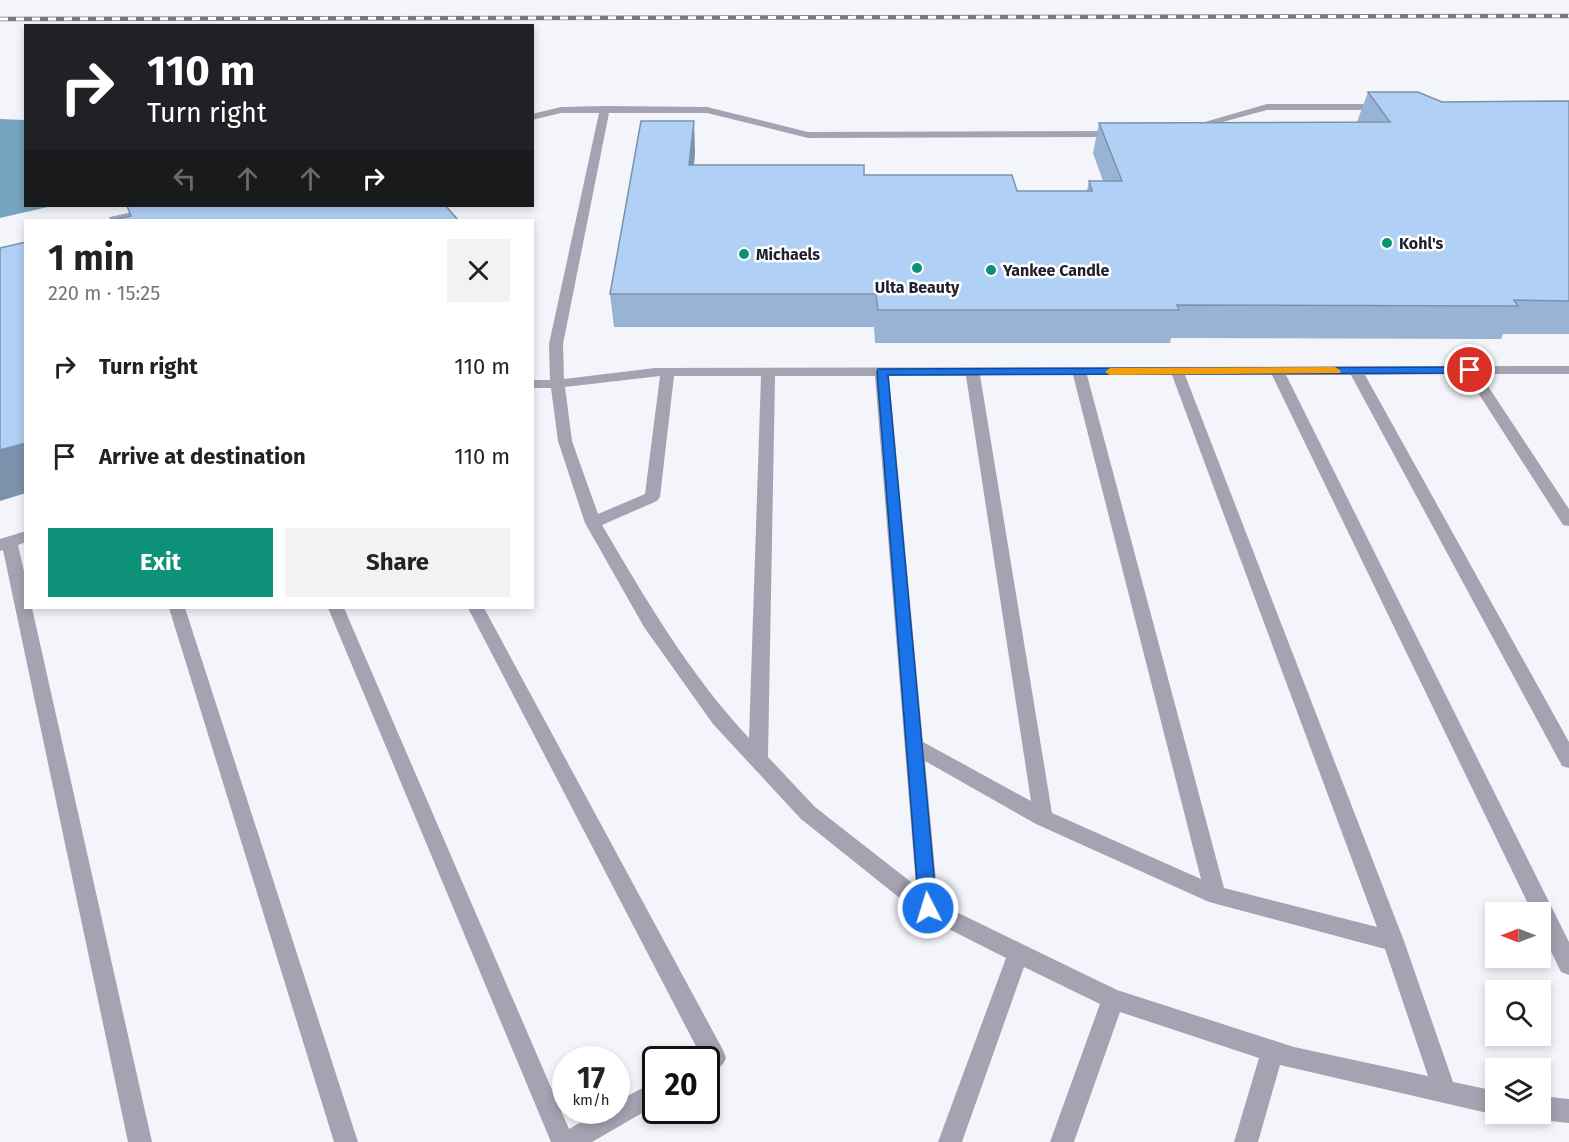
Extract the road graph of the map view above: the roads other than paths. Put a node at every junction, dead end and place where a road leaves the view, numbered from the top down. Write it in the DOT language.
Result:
graph roads {
  1 [pos="1395,107"];
  2 [pos="605,109"];
  3 [pos="534,117"];
  4 [pos="1178,131"];
  5 [pos="1131,134"];
  6 [pos="170,207"];
  7 [pos="118,219"];
  8 [pos="1470,370"];
  9 [pos="1569,370"];
  10 [pos="1177,371"];
  11 [pos="1277,371"];
  12 [pos="1356,371"];
  13 [pos="668,372"];
  14 [pos="768,372"];
  15 [pos="882,372"];
  16 [pos="972,372"];
  17 [pos="1078,372"];
  18 [pos="534,384"];
  19 [pos="557,384"];
  20 [pos="1569,522"];
  21 [pos="593,523"];
  22 [pos="11,541"];
  23 [pos="24,602"];
  24 [pos="26,609"];
  25 [pos="177,609"];
  26 [pos="336,609"];
  27 [pos="477,609"];
  28 [pos="914,746"];
  29 [pos="758,760"];
  30 [pos="1569,760"];
  31 [pos="1043,819"];
  32 [pos="1216,895"];
  33 [pos="928,908"];
  34 [pos="1393,941"];
  35 [pos="1018,952"];
  36 [pos="1569,965"];
  37 [pos="1113,999"];
  38 [pos="709,1046"];
  39 [pos="1273,1051"];
  40 [pos="1445,1092"];
  41 [pos="642,1100"];
  42 [pos="1485,1101"];
  43 [pos="1551,1109"];
  44 [pos="1569,1111"];
  45 [pos="140,1142"];
  46 [pos="346,1142"];
  47 [pos="563,1142"];
  48 [pos="569,1142"];
  49 [pos="950,1142"];
  50 [pos="1062,1142"];
  51 [pos="1246,1142"];
  1 -- 4 [label="lane"];
  2 -- 3 [label="lane"];
  2 -- 5 [label="lane"];
  2 -- 19 [label="lane"];
  6 -- 7 [label="lane"];
  8 -- 9 [label="lane"];
  8 -- 12 [label="lane"];
  8 -- 20 [label="lane"];
  10 -- 11 [label="lane"];
  10 -- 17 [label="lane"];
  10 -- 34 [label="lane"];
  11 -- 12 [label="lane"];
  11 -- 36 [label="lane"];
  12 -- 30 [label="lane"];
  13 -- 14 [label="lane"];
  13 -- 19 [label="lane"];
  13 -- 21 [label="lane"];
  14 -- 15 [label="lane"];
  14 -- 29 [label="lane"];
  15 -- 16 [label="lane"];
  15 -- 28 [label="lane"];
  16 -- 17 [label="lane"];
  16 -- 31 [label="lane"];
  17 -- 32 [label="lane"];
  18 -- 19 [label="lane"];
  19 -- 21 [label="lane"];
  21 -- 29 [label="lane"];
  22 -- 23 [label="lane"];
  24 -- 45 [label="lane"];
  25 -- 46 [label="lane"];
  26 -- 47 [label="lane"];
  27 -- 38 [label="lane"];
  28 -- 31 [label="lane"];
  28 -- 33 [label="lane"];
  29 -- 33 [label="lane"];
  31 -- 32 [label="lane"];
  32 -- 34 [label="lane"];
  33 -- 35 [label="lane"];
  34 -- 40 [label="lane"];
  35 -- 37 [label="lane"];
  35 -- 49 [label="lane"];
  37 -- 39 [label="lane"];
  37 -- 50 [label="lane"];
  39 -- 40 [label="lane"];
  39 -- 51 [label="lane"];
  40 -- 42 [label="lane"];
  41 -- 48 [label="lane"];
  43 -- 44 [label="lane"];
}
